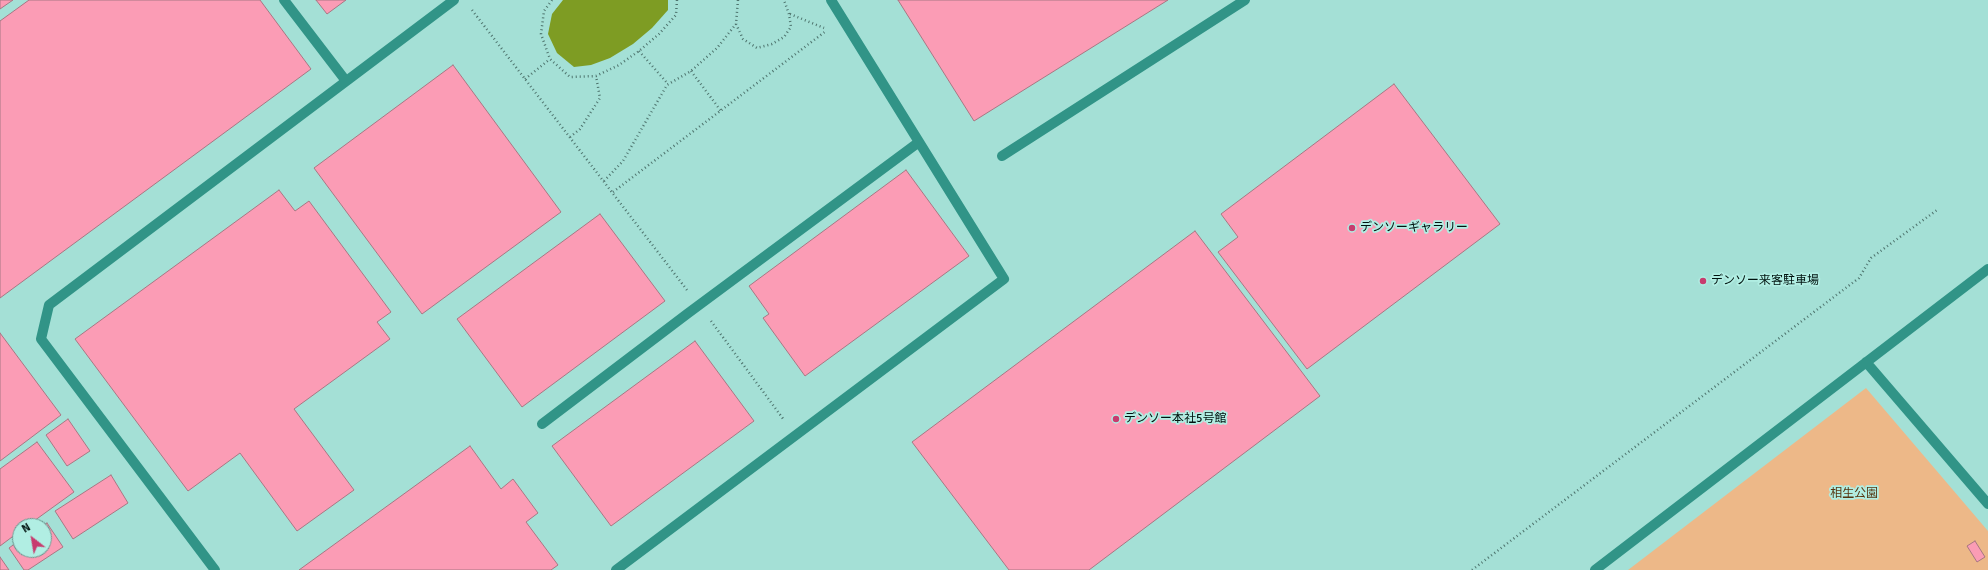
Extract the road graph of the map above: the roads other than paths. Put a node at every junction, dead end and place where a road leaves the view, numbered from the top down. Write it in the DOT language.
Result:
graph roads {
  1 [pos="284,0"];
  2 [pos="454,0"];
  3 [pos="831,0"];
  4 [pos="1245,0"];
  5 [pos="346,81"];
  6 [pos="919,142"];
  7 [pos="1002,156"];
  8 [pos="1988,269"];
  9 [pos="1866,362"];
  10 [pos="542,424"];
  11 [pos="1988,504"];
  12 [pos="215,570"];
  13 [pos="616,570"];
  14 [pos="1595,570"];
  1 -- 5 [label="street"];
  2 -- 5 [label="street"];
  3 -- 6 [label="street"];
  4 -- 7 [label="street"];
  5 -- 12 [label="street"];
  6 -- 10 [label="street"];
  6 -- 13 [label="street"];
  8 -- 9 [label="street"];
  9 -- 11 [label="street"];
  9 -- 14 [label="street"];
}
